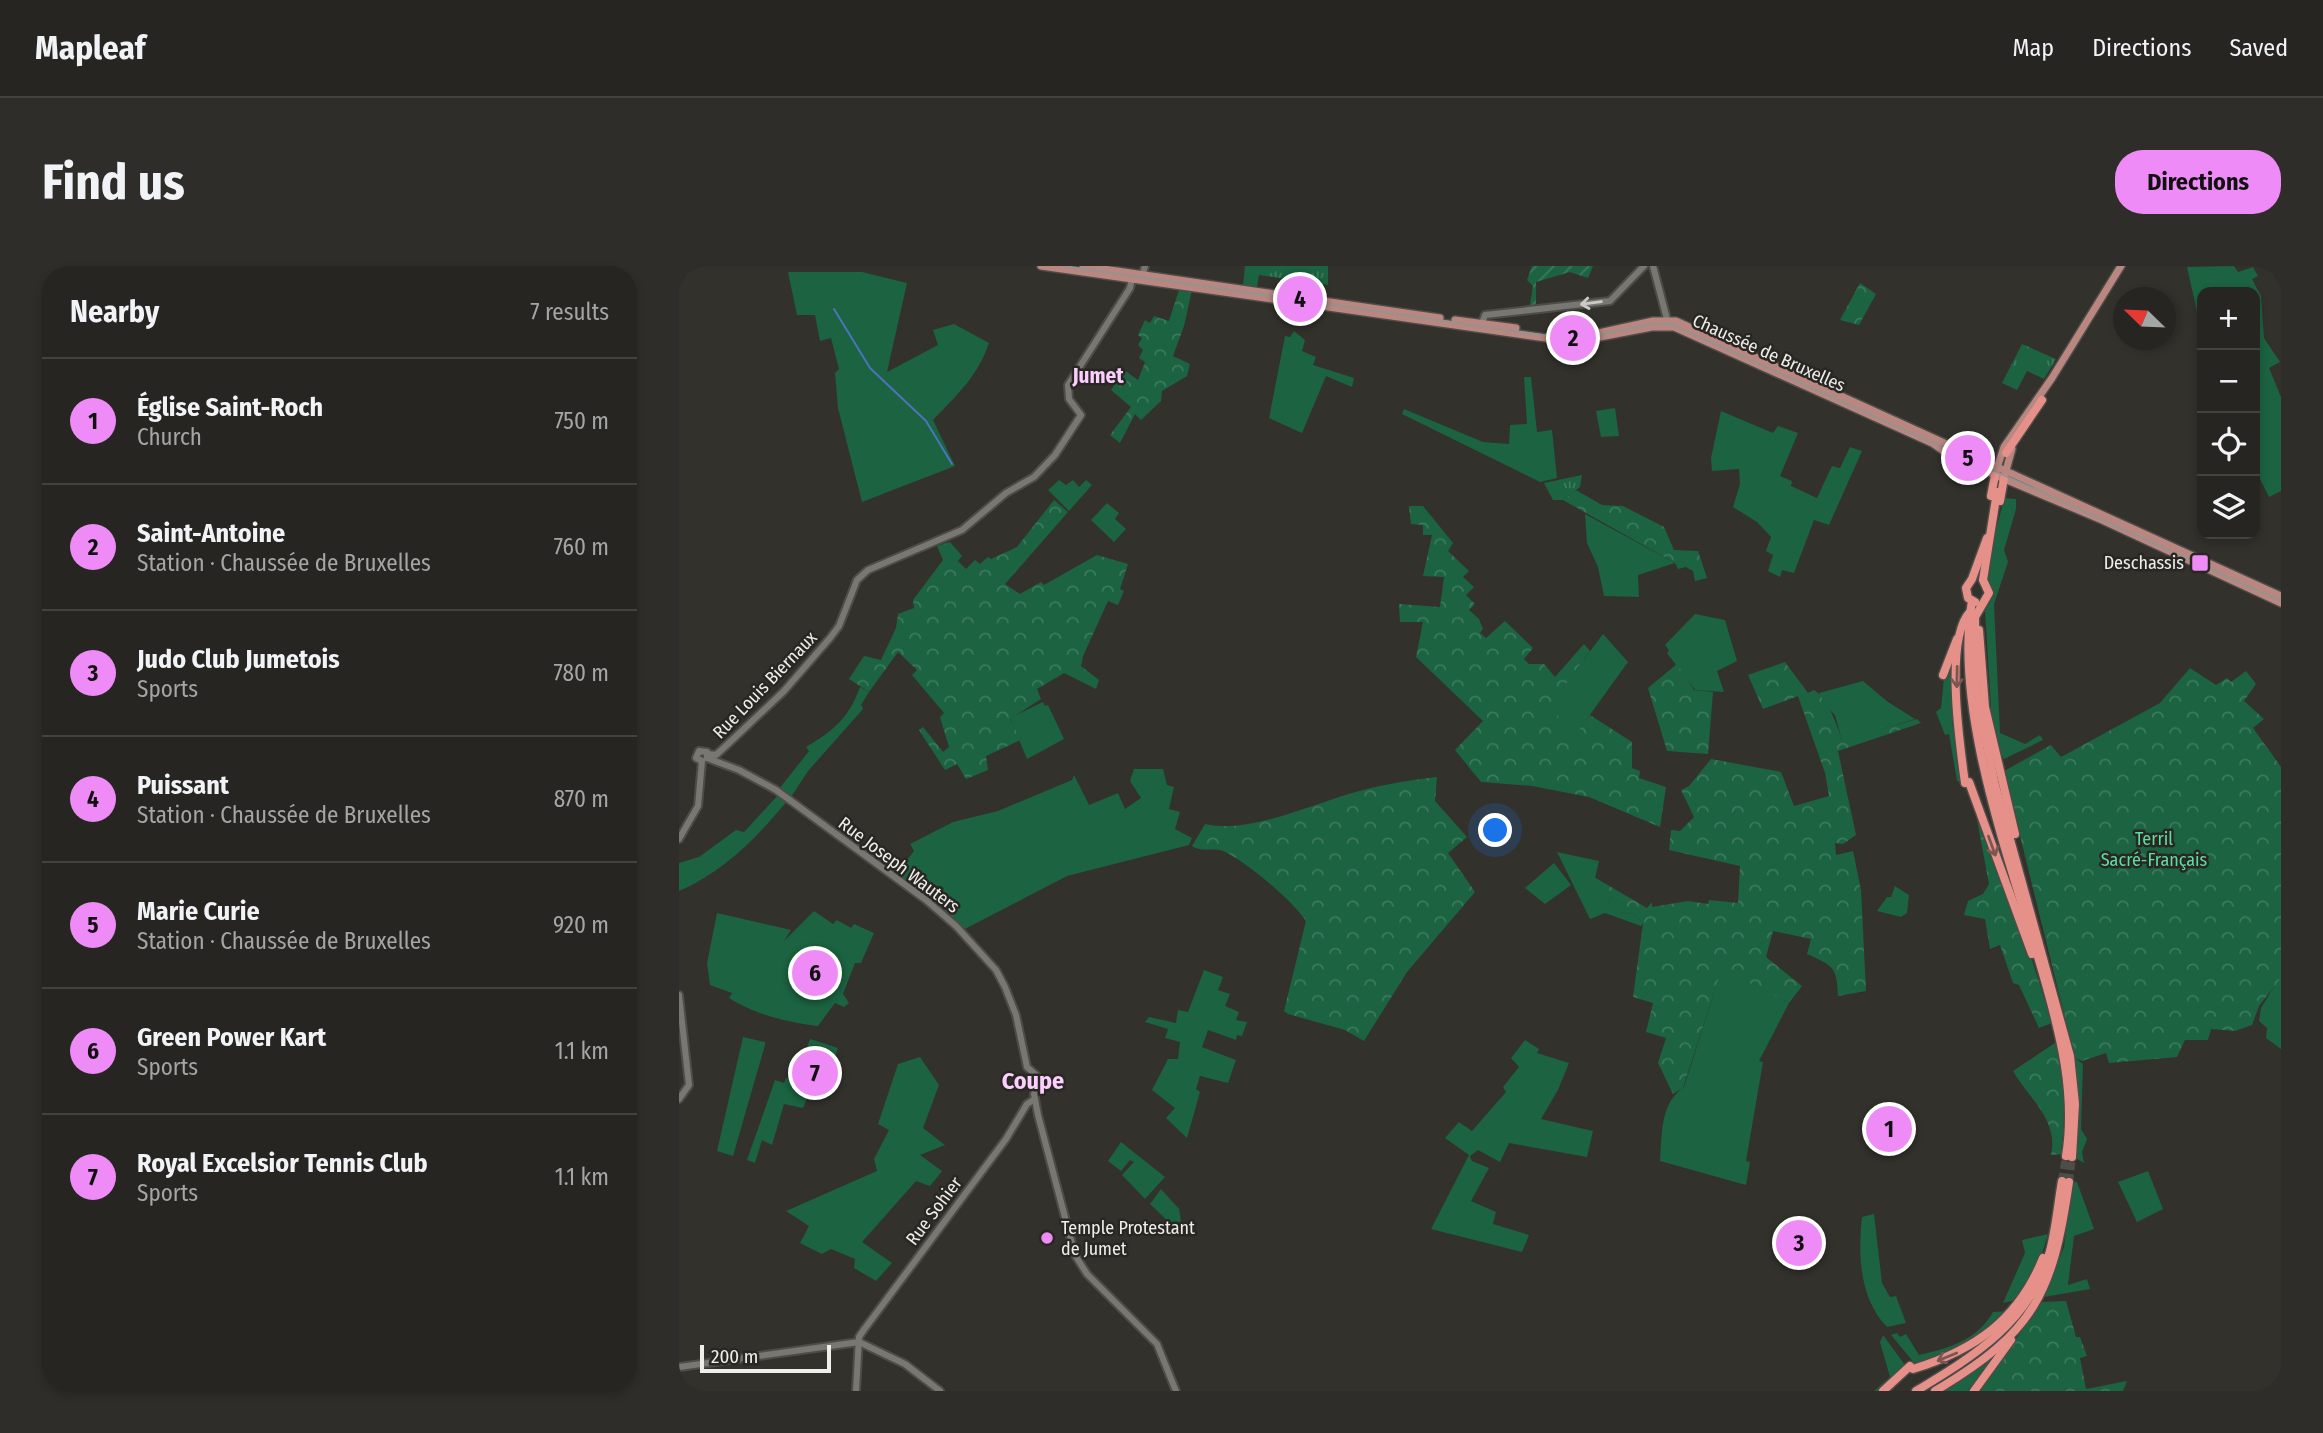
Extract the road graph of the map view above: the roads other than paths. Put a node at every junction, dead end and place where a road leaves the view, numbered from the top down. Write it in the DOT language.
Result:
graph roads {
  1 [pos="1041,266"];
  2 [pos="1644,266"];
  3 [pos="1653,266"];
  4 [pos="2121,266"];
  5 [pos="1082,268"];
  6 [pos="1144,270"];
  7 [pos="1133,275"];
  8 [pos="1179,282"];
  9 [pos="1193,284"];
  10 [pos="1668,319"];
  11 [pos="1481,325"];
  12 [pos="2041,398"];
  13 [pos="2006,453"];
  14 [pos="1996,470"];
  15 [pos="2005,474"];
  16 [pos="1997,492"];
  17 [pos="1985,551"];
  18 [pos="1972,579"];
  19 [pos="1983,580"];
  20 [pos="2281,596"];
  21 [pos="2281,603"];
  22 [pos="1975,607"];
  23 [pos="1955,649"];
  24 [pos="1943,674"];
  25 [pos="706,758"];
  26 [pos="1992,786"];
  27 [pos="679,839"];
  28 [pos="2051,990"];
  29 [pos="679,995"];
  30 [pos="679,1099"];
  31 [pos="1036,1102"];
  32 [pos="2069,1157"];
  33 [pos="2057,1212"];
  34 [pos="2023,1321"];
  35 [pos="859,1342"];
  36 [pos="679,1367"];
  37 [pos="856,1391"];
  38 [pos="940,1391"];
  39 [pos="1176,1391"];
  40 [pos="1883,1391"];
  41 [pos="1916,1391"];
  42 [pos="1935,1391"];
  43 [pos="1974,1391"];
  1 -- 5 [label="main road, Chaussée de Bruxelles"];
  2 -- 11 [label="street, one-way"];
  3 -- 10 [label="street"];
  4 -- 12 [label="main road"];
  5 -- 7 [label="main road, Chaussée de Bruxelles"];
  6 -- 7 [label="main road, Chaussée de Bruxelles"];
  6 -- 8 [label="main road, Chaussée de Bruxelles"];
  7 -- 8 [label="main road, Chaussée de Bruxelles"];
  7 -- 25 [label="street, Rue Louis Biernaux"];
  8 -- 9 [label="main road, Chaussée de Bruxelles"];
  9 -- 11 [label="main road, Chaussée de Bruxelles"];
  9 -- 14 [label="main road, Chaussée de Bruxelles"];
  10 -- 11 [label="main road, Chaussée de Bruxelles"];
  10 -- 14 [label="main road, Chaussée de Bruxelles"];
  12 -- 13 [label="highway"];
  12 -- 14 [label="main road"];
  12 -- 15 [label="main road"];
  14 -- 15 [label="main road, Chaussée de Bruxelles"];
  14 -- 17 [label="highway"];
  15 -- 17 [label="highway"];
  15 -- 20 [label="main road, Chaussée de Bruxelles"];
  15 -- 21 [label="main road, Chaussée de Bruxelles"];
  16 -- 17 [label="highway"];
  17 -- 18 [label="highway"];
  17 -- 19 [label="highway"];
  18 -- 19 [label="highway"];
  18 -- 22 [label="highway"];
  19 -- 22 [label="highway"];
  22 -- 23 [label="highway"];
  22 -- 26 [label="highway"];
  22 -- 26 [label="highway"];
  22 -- 28 [label="highway"];
  23 -- 24 [label="highway"];
  23 -- 28 [label="highway, one-way"];
  25 -- 27 [label="street"];
  25 -- 31 [label="street, Rue Joseph Wauters"];
  26 -- 28 [label="highway"];
  28 -- 32 [label="highway"];
  29 -- 30 [label="street"];
  31 -- 35 [label="street, Rue Sohier"];
  31 -- 39 [label="street, Rue Joseph Wauters"];
  33 -- 34 [label="highway"];
  33 -- 40 [label="highway, one-way"];
  33 -- 41 [label="highway"];
  34 -- 42 [label="highway"];
  34 -- 43 [label="highway"];
  35 -- 36 [label="street"];
  35 -- 37 [label="street"];
  35 -- 38 [label="street"];
}
